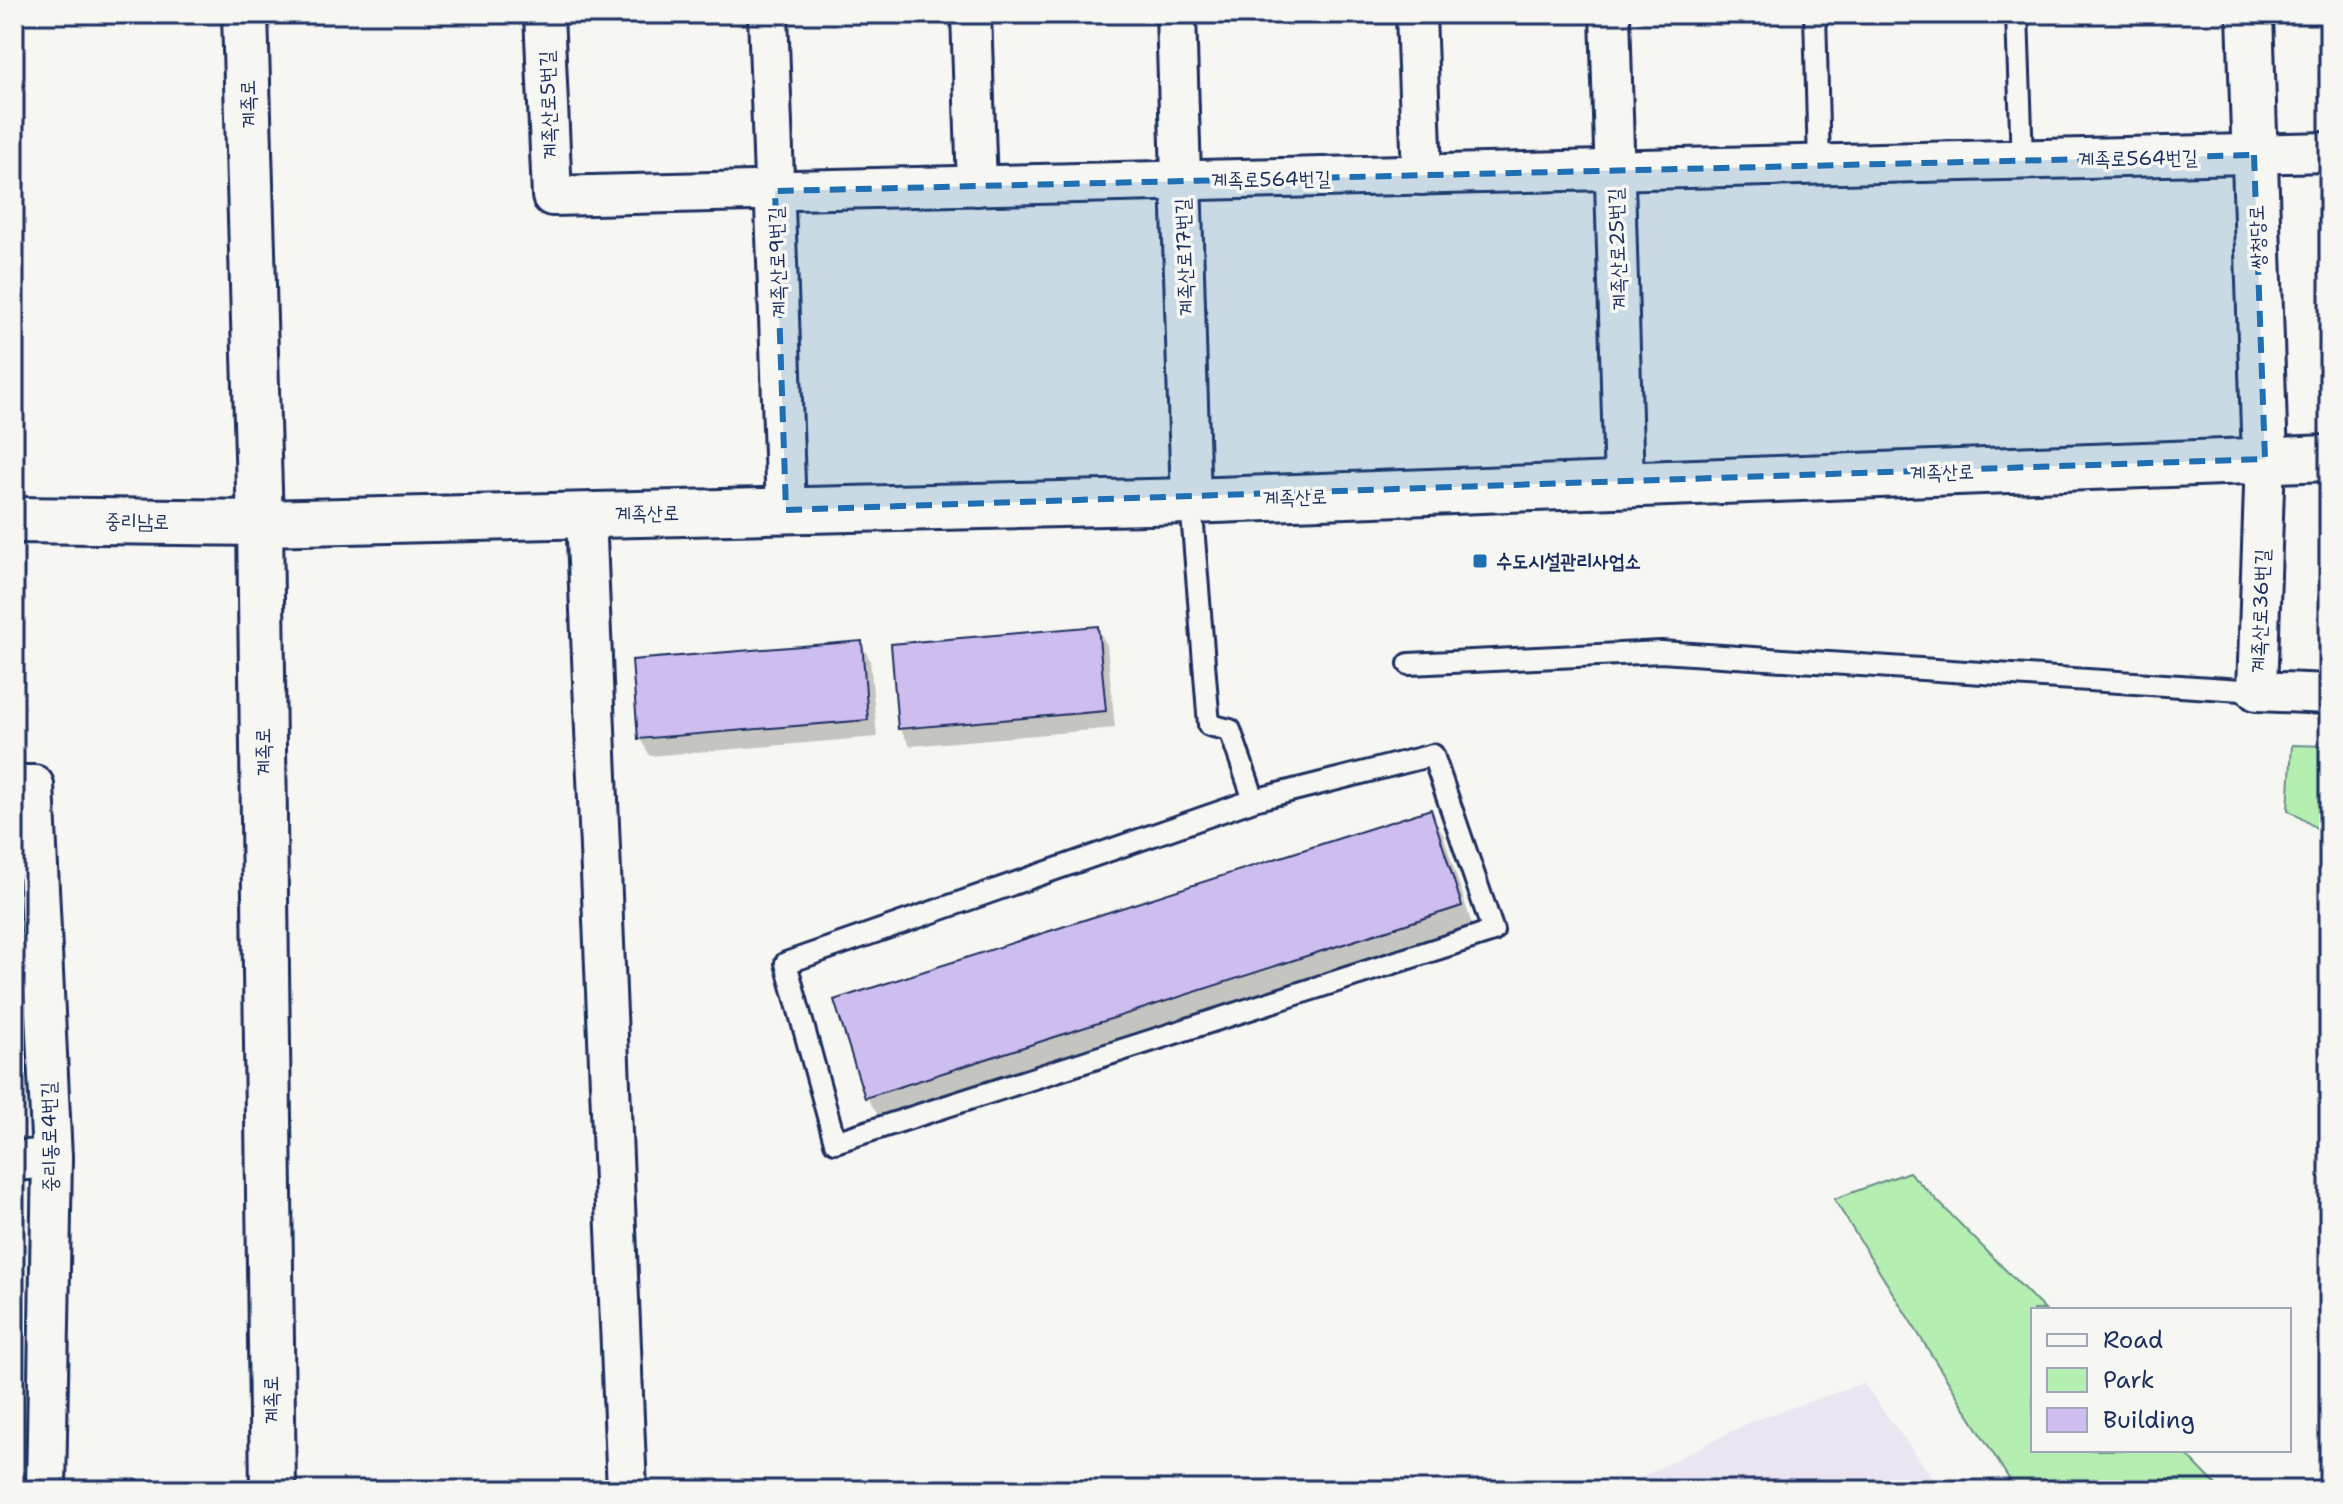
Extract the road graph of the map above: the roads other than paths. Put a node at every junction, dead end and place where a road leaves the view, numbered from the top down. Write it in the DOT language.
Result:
graph roads {
  1 [pos="245,14"];
  2 [pos="544,14"];
  3 [pos="768,14"];
  4 [pos="971,14"];
  5 [pos="1176,14"];
  6 [pos="1416,14"];
  7 [pos="1610,14"];
  8 [pos="1815,14"];
  9 [pos="2017,14"];
  10 [pos="2250,14"];
  11 [pos="2329,152"];
  12 [pos="2254,155"];
  13 [pos="2022,160"];
  14 [pos="1819,165"];
  15 [pos="1614,170"];
  16 [pos="1422,175"];
  17 [pos="1181,181"];
  18 [pos="977,186"];
  19 [pos="775,191"];
  20 [pos="552,196"];
  21 [pos="2329,458"];
  22 [pos="2265,459"];
  23 [pos="1624,484"];
  24 [pos="1191,501"];
  25 [pos="786,510"];
  26 [pos="586,515"];
  27 [pos="14,520"];
  28 [pos="260,523"];
  29 [pos="1409,664"];
  30 [pos="2257,691"];
  31 [pos="2329,694"];
  32 [pos="24,785"];
  33 [pos="1254,800"];
  34 [pos="52,1158"];
  35 [pos="14,1161"];
  36 [pos="46,1490"];
  37 [pos="273,1490"];
  38 [pos="627,1490"];
  1 -- 28 [label="main road, 계족로"];
  2 -- 20 [label="street, 계족산로5번길"];
  3 -- 19 [label="street, 계족산로9번길"];
  4 -- 18 [label="street"];
  5 -- 17 [label="street, 계족산로17번길"];
  6 -- 16 [label="street"];
  7 -- 15 [label="street, 계족산로25번길"];
  8 -- 14 [label="lane"];
  9 -- 13 [label="lane"];
  10 -- 12 [label="main road, 쌍청당로"];
  11 -- 12 [label="street, 계족로564번길"];
  12 -- 13 [label="street, 계족로564번길"];
  12 -- 22 [label="main road, 쌍청당로"];
  13 -- 14 [label="street, 계족로564번길"];
  14 -- 15 [label="street, 계족로564번길"];
  15 -- 16 [label="street, 계족로564번길"];
  15 -- 23 [label="street, 계족산로25번길"];
  16 -- 17 [label="street, 계족로564번길"];
  17 -- 18 [label="street, 계족로564번길"];
  17 -- 24 [label="street, 계족산로17번길"];
  18 -- 19 [label="street, 계족로564번길"];
  19 -- 20 [label="street, 계족로564번길"];
  19 -- 25 [label="street, 계족산로9번길"];
  21 -- 22 [label="main road, 계족산로"];
  22 -- 23 [label="main road, 계족산로"];
  22 -- 30 [label="street, 계족산로36번길"];
  23 -- 24 [label="main road, 계족산로"];
  24 -- 25 [label="main road, 계족산로"];
  24 -- 33 [label="lane"];
  25 -- 26 [label="main road, 계족산로"];
  26 -- 28 [label="main road, 계족산로"];
  26 -- 38 [label="street"];
  27 -- 28 [label="main road, 중리남로"];
  28 -- 37 [label="main road, 계족로"];
  29 -- 30 [label="lane"];
  30 -- 31 [label="street, 계족산로36번길"];
  32 -- 34 [label="street, 중리동로4번길"];
  33 -- 33 [label="lane"];
  34 -- 35 [label="street"];
  34 -- 36 [label="street, 중리동로4번길"];
}
